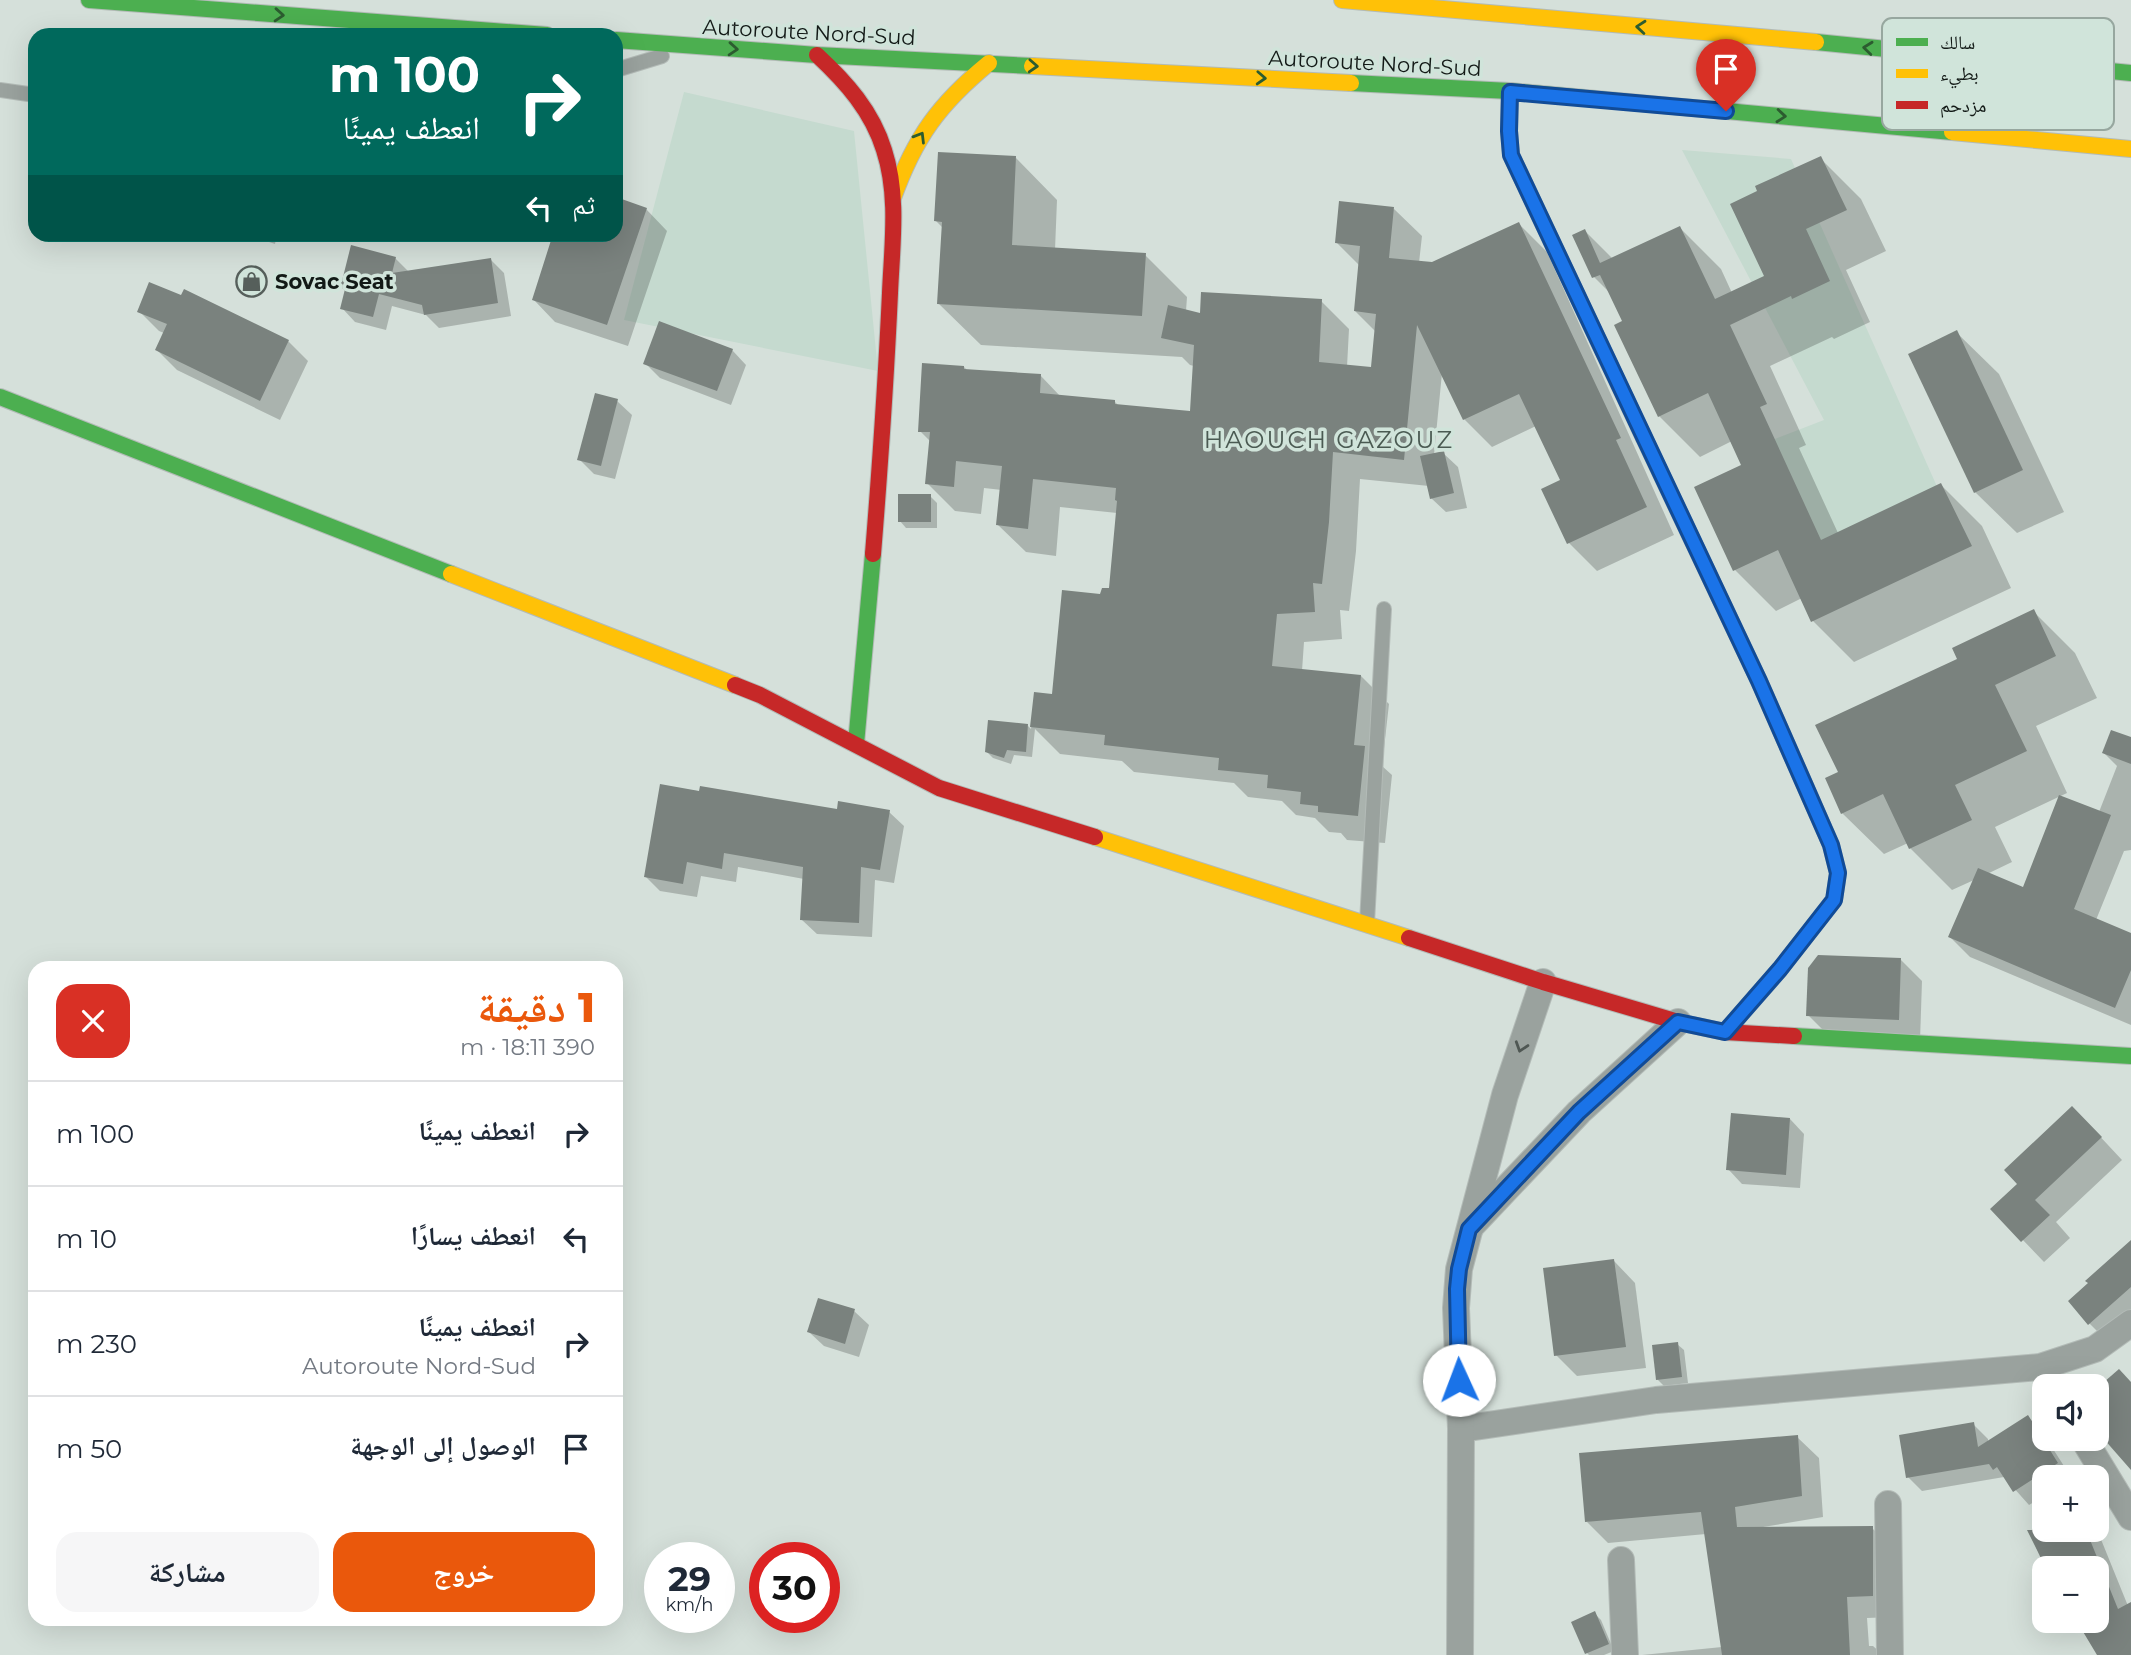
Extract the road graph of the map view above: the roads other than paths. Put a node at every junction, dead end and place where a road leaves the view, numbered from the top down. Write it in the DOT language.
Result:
graph roads {
  1 [pos="89,0"];
  2 [pos="1350,0"];
  3 [pos="455,28"];
  4 [pos="623,41"];
  5 [pos="695,46"];
  6 [pos="1882,49"];
  7 [pos="817,55"];
  8 [pos="989,63"];
  9 [pos="623,68"];
  10 [pos="0,90"];
  11 [pos="1510,92"];
  12 [pos="28,94"];
  13 [pos="1882,126"];
  14 [pos="1924,130"];
  15 [pos="2131,149"];
  16 [pos="893,199"];
  17 [pos="0,397"];
  18 [pos="1384,609"];
  19 [pos="856,744"];
  20 [pos="1367,924"];
  21 [pos="1543,982"];
  22 [pos="1678,1022"];
  23 [pos="1725,1032"];
  24 [pos="2131,1056"];
  25 [pos="1469,1229"];
  26 [pos="2131,1322"];
  27 [pos="2050,1374"];
  28 [pos="2032,1377"];
  29 [pos="1461,1429"];
  30 [pos="2091,1451"];
  31 [pos="1888,1504"];
  32 [pos="2131,1517"];
  33 [pos="1621,1560"];
  34 [pos="1460,1655"];
  35 [pos="1625,1655"];
  36 [pos="1890,1655"];
  1 -- 3 [label="main road, one-way"];
  6 -- 2 [label="main road, one-way"];
  4 -- 5 [label="main road, Autoroute Nord-Sud"];
  5 -- 7 [label="main road, Autoroute Nord-Sud, one-way"];
  5 -- 9 [label="lane"];
  7 -- 8 [label="main road, Autoroute Nord-Sud"];
  7 -- 16 [label="main road"];
  8 -- 11 [label="main road, Autoroute Nord-Sud, one-way"];
  16 -- 8 [label="main road, one-way"];
  10 -- 12 [label="lane"];
  11 -- 13 [label="main road, Autoroute Nord-Sud, one-way"];
  11 -- 23 [label="main road"];
  14 -- 15 [label="main road, Autoroute Nord-Sud, one-way"];
  16 -- 19 [label="main road"];
  17 -- 19 [label="main road"];
  18 -- 20 [label="lane"];
  19 -- 20 [label="main road"];
  20 -- 21 [label="main road"];
  21 -- 22 [label="main road"];
  21 -- 25 [label="street, one-way"];
  22 -- 23 [label="main road"];
  22 -- 25 [label="street"];
  23 -- 24 [label="main road"];
  25 -- 29 [label="street"];
  26 -- 27 [label="street"];
  28 -- 29 [label="street"];
  29 -- 34 [label="street"];
  30 -- 32 [label="street"];
  31 -- 36 [label="street"];
  33 -- 35 [label="street"];
}
